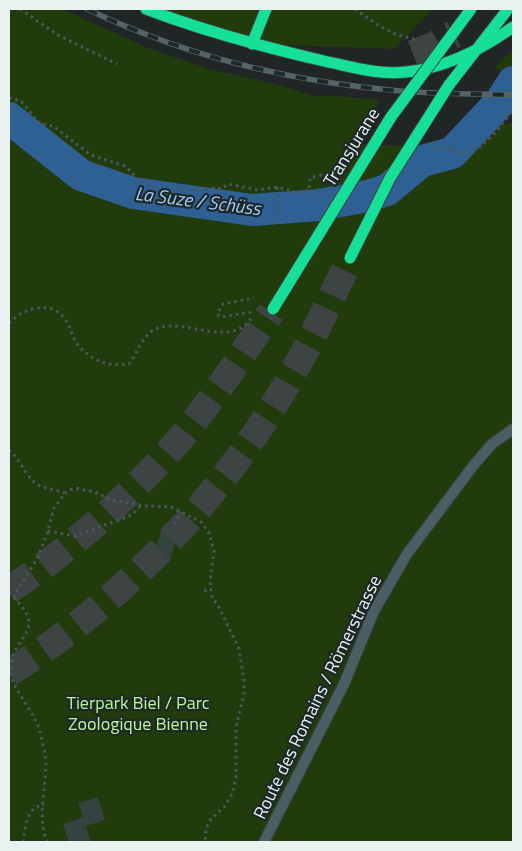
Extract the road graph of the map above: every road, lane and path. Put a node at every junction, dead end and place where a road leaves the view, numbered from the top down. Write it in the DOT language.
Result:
graph roads {
  1 [pos="20,9"];
  2 [pos="146,9"];
  3 [pos="266,9"];
  4 [pos="355,9"];
  5 [pos="471,9"];
  6 [pos="508,9"];
  7 [pos="513,27"];
  8 [pos="424,43"];
  9 [pos="252,44"];
  10 [pos="374,60"];
  11 [pos="335,63"];
  12 [pos="117,64"];
  13 [pos="9,98"];
  14 [pos="513,110"];
  15 [pos="428,151"];
  16 [pos="333,179"];
  17 [pos="277,187"];
  18 [pos="278,221"];
  19 [pos="349,260"];
  20 [pos="260,299"];
  21 [pos="272,310"];
  22 [pos="9,323"];
  23 [pos="513,429"];
  24 [pos="9,450"];
  25 [pos="64,493"];
  26 [pos="141,505"];
  27 [pos="180,512"];
  28 [pos="174,524"];
  29 [pos="48,532"];
  30 [pos="211,589"];
  31 [pos="204,591"];
  32 [pos="9,593"];
  33 [pos="13,597"];
  34 [pos="44,805"];
  35 [pos="23,842"];
  36 [pos="46,842"];
  37 [pos="205,842"];
  38 [pos="264,842"];
  1 -- 12 [label="path"];
  2 -- 9 [label="main road"];
  3 -- 9 [label="main road"];
  4 -- 8 [label="path"];
  5 -- 21 [label="main road, Transjurane, bridge"];
  6 -- 19 [label="main road, bridge"];
  7 -- 11 [label="main road"];
  9 -- 11 [label="main road"];
  10 -- 11 [label="main road"];
  13 -- 17 [label="path"];
  14 -- 15 [label="path"];
  16 -- 17 [label="path"];
  17 -- 18 [label="path"];
  20 -- 22 [label="path"];
  23 -- 38 [label="lane, Route des Romains / Römerstrasse"];
  24 -- 25 [label="path"];
  25 -- 26 [label="path"];
  25 -- 29 [label="path"];
  26 -- 27 [label="path"];
  26 -- 29 [label="path"];
  27 -- 28 [label="path"];
  27 -- 30 [label="path"];
  29 -- 33 [label="path"];
  30 -- 31 [label="path"];
  30 -- 37 [label="path"];
  32 -- 33 [label="path"];
  33 -- 34 [label="path"];
  34 -- 35 [label="path"];
  34 -- 36 [label="path"];
}
